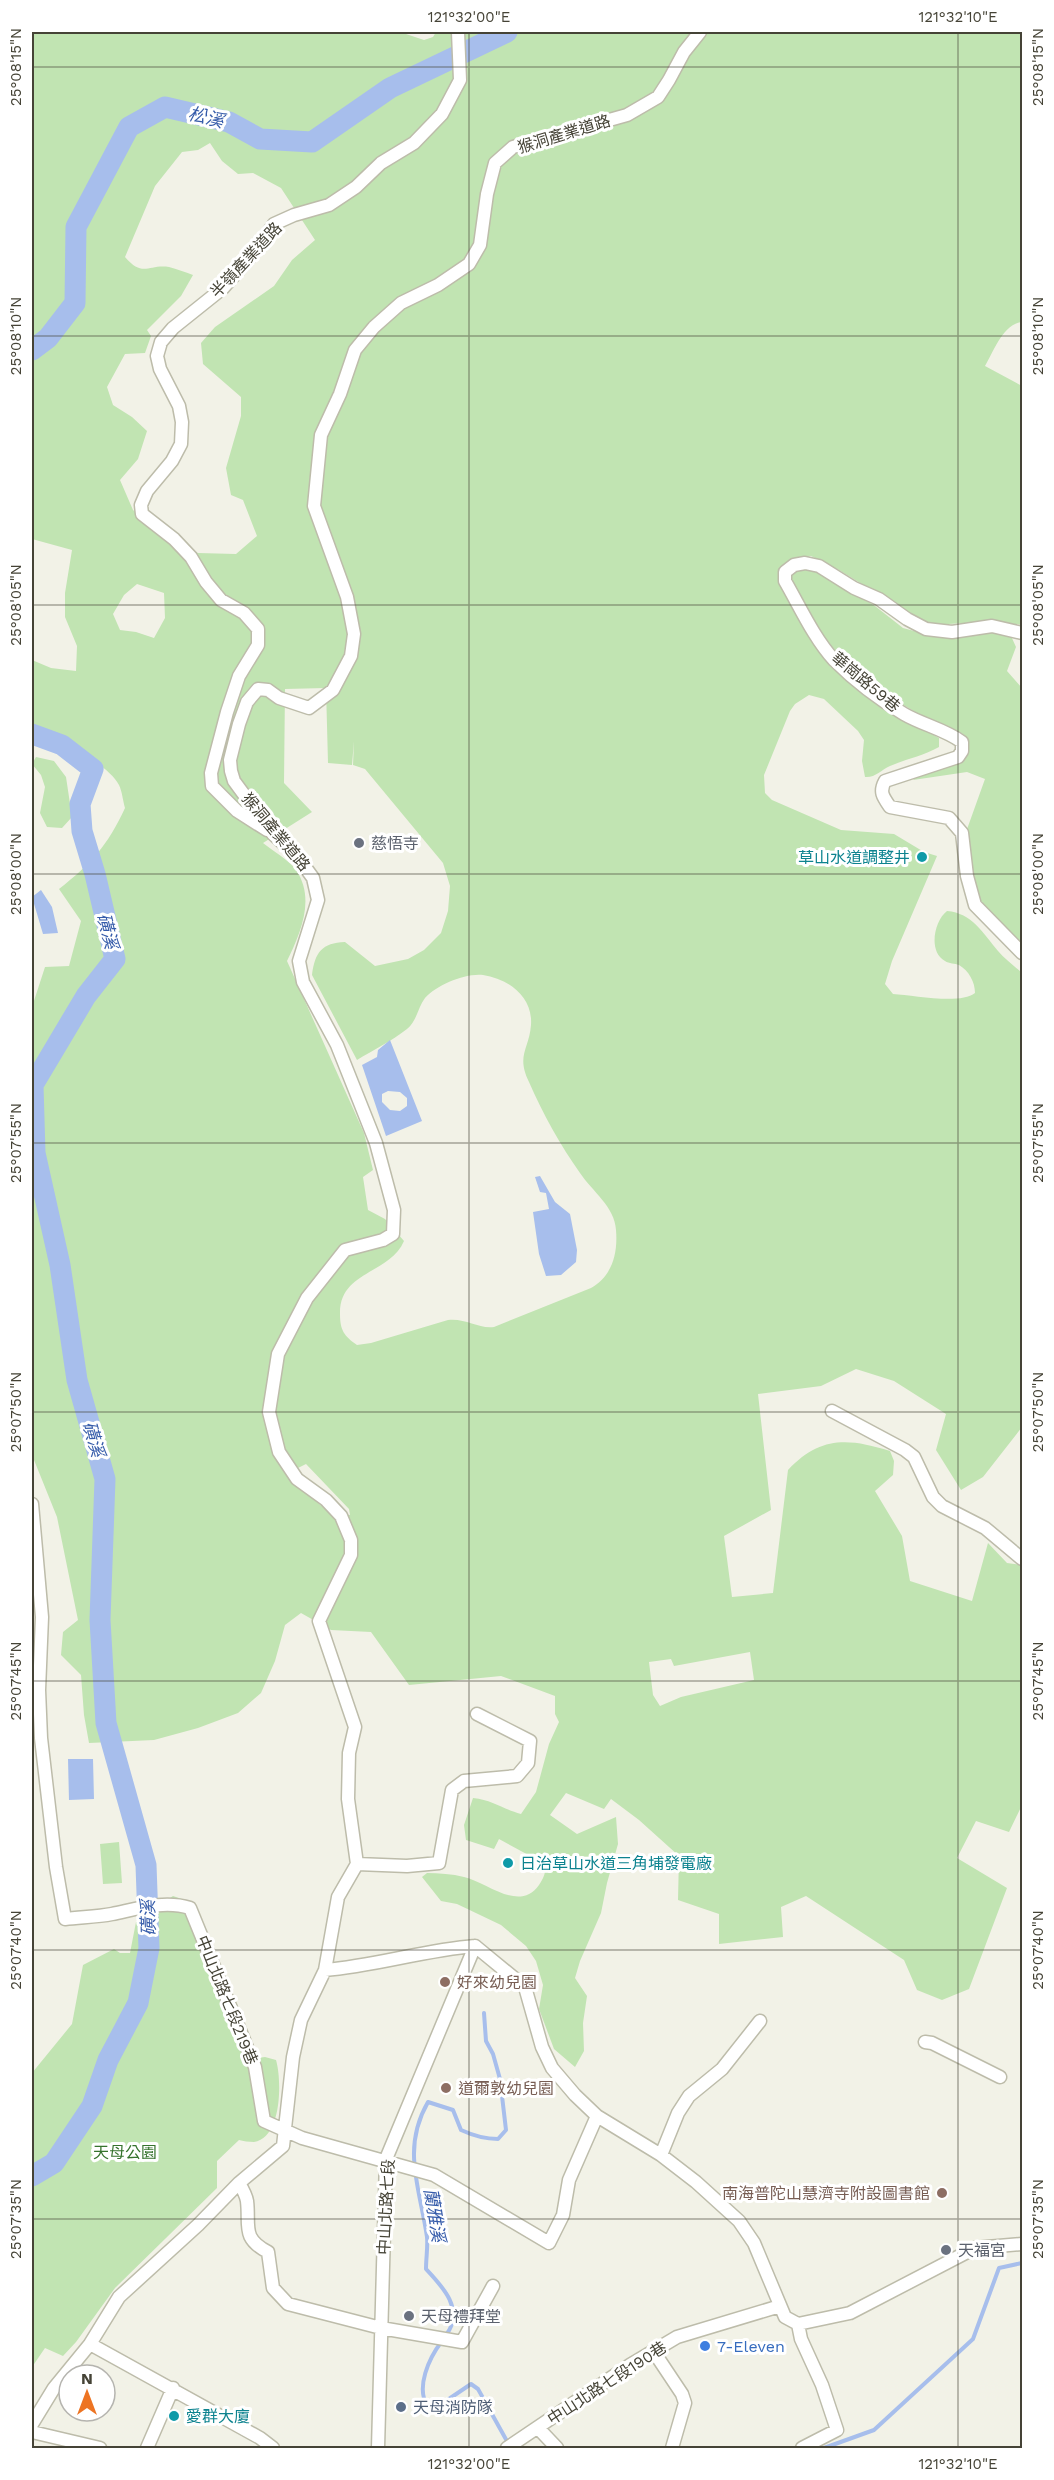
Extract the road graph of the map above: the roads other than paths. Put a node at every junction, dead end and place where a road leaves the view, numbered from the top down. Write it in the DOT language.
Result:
graph roads {
  1 [pos="458,32"];
  2 [pos="700,32"];
  3 [pos="1023,633"];
  4 [pos="273,834"];
  5 [pos="1023,953"];
  6 [pos="832,1411"];
  7 [pos="32,1504"];
  8 [pos="1023,1559"];
  9 [pos="38,1567"];
  10 [pos="32,1587"];
  11 [pos="477,1714"];
  12 [pos="357,1864"];
  13 [pos="475,1946"];
  14 [pos="325,1970"];
  15 [pos="760,2021"];
  16 [pos="925,2042"];
  17 [pos="1000,2077"];
  18 [pos="597,2116"];
  19 [pos="286,2133"];
  20 [pos="661,2155"];
  21 [pos="386,2160"];
  22 [pos="239,2183"];
  23 [pos="1023,2244"];
  24 [pos="493,2286"];
  25 [pos="780,2306"];
  26 [pos="798,2324"];
  27 [pos="381,2328"];
  28 [pos="90,2344"];
  29 [pos="654,2352"];
  30 [pos="173,2388"];
  31 [pos="32,2424"];
  32 [pos="538,2428"];
  33 [pos="32,2432"];
  34 [pos="100,2448"];
  35 [pos="147,2448"];
  36 [pos="273,2448"];
  37 [pos="378,2448"];
  38 [pos="507,2448"];
  39 [pos="557,2448"];
  40 [pos="672,2448"];
  41 [pos="802,2448"];
  1 -- 4 [label="street, 半嶺產業道路"];
  2 -- 4 [label="street, 猴洞產業道路"];
  3 -- 5 [label="street, 華崗路59巷"];
  4 -- 12 [label="street, 猴洞產業道路"];
  6 -- 8 [label="street"];
  7 -- 9 [label="street"];
  9 -- 10 [label="street"];
  9 -- 19 [label="street, 中山北路七段219巷"];
  11 -- 12 [label="street"];
  12 -- 14 [label="street"];
  13 -- 14 [label="street"];
  13 -- 18 [label="street"];
  13 -- 21 [label="street, 中山北路七段"];
  14 -- 19 [label="street"];
  15 -- 20 [label="street"];
  16 -- 17 [label="street"];
  18 -- 20 [label="street"];
  18 -- 21 [label="street, 中山北路七段219巷"];
  19 -- 21 [label="street, 中山北路七段219巷"];
  19 -- 22 [label="street"];
  20 -- 25 [label="street"];
  21 -- 27 [label="street, 中山北路七段"];
  22 -- 27 [label="street"];
  22 -- 28 [label="street"];
  23 -- 26 [label="street"];
  24 -- 27 [label="street"];
  25 -- 26 [label="street"];
  25 -- 29 [label="street, 中山北路七段190巷"];
  26 -- 41 [label="street"];
  27 -- 37 [label="street, 中山北路七段"];
  28 -- 30 [label="street"];
  28 -- 31 [label="street"];
  29 -- 32 [label="street, 中山北路七段190巷"];
  29 -- 40 [label="street"];
  30 -- 35 [label="street"];
  30 -- 36 [label="street"];
  32 -- 38 [label="street, 中山北路七段190巷"];
  32 -- 39 [label="street"];
  33 -- 34 [label="street"];
}
